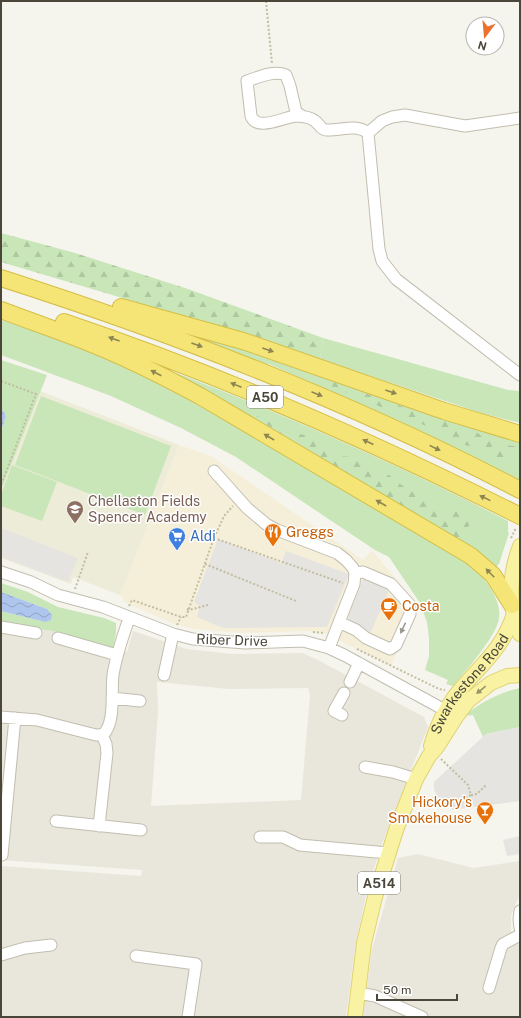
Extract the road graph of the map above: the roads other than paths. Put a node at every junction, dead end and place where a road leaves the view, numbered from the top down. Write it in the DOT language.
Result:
graph roads {
  1 [pos="302,116"];
  2 [pos="520,118"];
  3 [pos="368,133"];
  4 [pos="1,278"];
  5 [pos="1,302"];
  6 [pos="1,310"];
  7 [pos="517,372"];
  8 [pos="520,434"];
  9 [pos="214,471"];
  10 [pos="520,490"];
  11 [pos="520,516"];
  12 [pos="514,540"];
  13 [pos="1,572"];
  14 [pos="355,573"];
  15 [pos="513,610"];
  16 [pos="129,618"];
  17 [pos="339,622"];
  18 [pos="1,626"];
  19 [pos="175,630"];
  20 [pos="36,633"];
  21 [pos="520,634"];
  22 [pos="58,638"];
  23 [pos="329,648"];
  24 [pos="117,655"];
  25 [pos="359,663"];
  26 [pos="164,675"];
  27 [pos="520,675"];
  28 [pos="350,682"];
  29 [pos="344,693"];
  30 [pos="112,698"];
  31 [pos="140,701"];
  32 [pos="451,713"];
  33 [pos="342,715"];
  34 [pos="1,717"];
  35 [pos="15,718"];
  36 [pos="102,735"];
  37 [pos="365,767"];
  38 [pos="416,779"];
  39 [pos="3,817"];
  40 [pos="56,821"];
  41 [pos="99,826"];
  42 [pos="141,830"];
  43 [pos="260,837"];
  44 [pos="388,854"];
  45 [pos="2,855"];
  46 [pos="520,911"];
  47 [pos="520,928"];
  48 [pos="520,935"];
  49 [pos="51,945"];
  50 [pos="1,955"];
  51 [pos="136,956"];
  52 [pos="489,988"];
  53 [pos="358,993"];
  54 [pos="188,1017"];
  55 [pos="356,1017"];
  56 [pos="422,1017"];
  1 -- 1 [label="street"];
  1 -- 3 [label="street"];
  2 -- 3 [label="street"];
  3 -- 7 [label="street"];
  4 -- 8 [label="highway, one-way"];
  4 -- 10 [label="highway, A50, one-way"];
  11 -- 5 [label="highway, A50, one-way"];
  15 -- 6 [label="highway, one-way"];
  9 -- 14 [label="street"];
  12 -- 15 [label="main road"];
  13 -- 16 [label="street, Riber Drive"];
  14 -- 17 [label="street"];
  14 -- 17 [label="street, one-way"];
  15 -- 21 [label="main road"];
  15 -- 32 [label="main road, Swarkestone Road / A514"];
  16 -- 19 [label="street, Riber Drive"];
  16 -- 24 [label="street"];
  17 -- 23 [label="street"];
  18 -- 20 [label="street"];
  19 -- 23 [label="street, Riber Drive"];
  19 -- 26 [label="street"];
  22 -- 24 [label="street"];
  23 -- 25 [label="street, Riber Drive"];
  24 -- 30 [label="street"];
  25 -- 28 [label="street"];
  25 -- 32 [label="street, Riber Drive"];
  27 -- 32 [label="main road, Swarkestone Road / A514, one-way"];
  29 -- 33 [label="street"];
  30 -- 31 [label="street"];
  30 -- 36 [label="street"];
  32 -- 38 [label="main road, Swarkestone Road / A514"];
  34 -- 35 [label="street"];
  35 -- 36 [label="street"];
  35 -- 39 [label="street"];
  36 -- 41 [label="street"];
  37 -- 38 [label="street"];
  38 -- 44 [label="main road, Swarkestone Road / A514"];
  39 -- 45 [label="street"];
  40 -- 41 [label="street"];
  41 -- 42 [label="street"];
  43 -- 44 [label="street"];
  44 -- 53 [label="main road, Swarkestone Road / A514"];
  46 -- 47 [label="street"];
  48 -- 52 [label="street"];
  49 -- 50 [label="street"];
  51 -- 54 [label="street"];
  53 -- 55 [label="main road, Swarkestone Road / A514"];
  53 -- 56 [label="street"];
}
